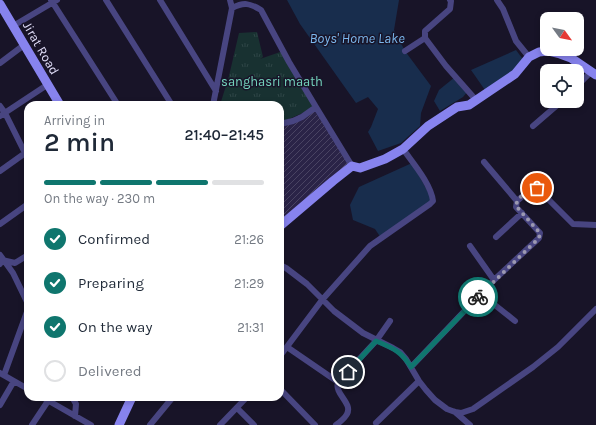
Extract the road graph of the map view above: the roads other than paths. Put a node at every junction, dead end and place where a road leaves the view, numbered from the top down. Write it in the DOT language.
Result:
graph roads {
  1 [pos="106,0"];
  2 [pos="160,0"];
  3 [pos="450,0"];
  4 [pos="497,0"];
  5 [pos="54,1"];
  6 [pos="232,3"];
  7 [pos="0,6"];
  8 [pos="13,26"];
  9 [pos="425,38"];
  10 [pos="24,45"];
  11 [pos="405,51"];
  12 [pos="529,57"];
  13 [pos="0,63"];
  14 [pos="594,73"];
  15 [pos="584,81"];
  16 [pos="47,85"];
  17 [pos="216,91"];
  18 [pos="476,100"];
  19 [pos="57,101"];
  20 [pos="116,101"];
  21 [pos="169,101"];
  22 [pos="214,101"];
  23 [pos="0,106"];
  24 [pos="316,107"];
  25 [pos="554,108"];
  26 [pos="2,114"];
  27 [pos="284,123"];
  28 [pos="533,126"];
  29 [pos="24,149"];
  30 [pos="403,149"];
  31 [pos="24,156"];
  32 [pos="484,162"];
  33 [pos="352,166"];
  34 [pos="0,171"];
  35 [pos="517,201"];
  36 [pos="24,207"];
  37 [pos="522,213"];
  38 [pos="284,223"];
  39 [pos="0,224"];
  40 [pos="596,225"];
  41 [pos="496,237"];
  42 [pos="470,246"];
  43 [pos="24,257"];
  44 [pos="1,260"];
  45 [pos="284,267"];
  46 [pos="494,280"];
  47 [pos="481,294"];
  48 [pos="24,296"];
  49 [pos="322,300"];
  50 [pos="596,309"];
  51 [pos="24,319"];
  52 [pos="390,321"];
  53 [pos="515,321"];
  54 [pos="376,341"];
  55 [pos="287,347"];
  56 [pos="284,351"];
  57 [pos="411,367"];
  58 [pos="2,374"];
  59 [pos="14,381"];
  60 [pos="419,381"];
  61 [pos="338,382"];
  62 [pos="24,387"];
  63 [pos="284,393"];
  64 [pos="48,401"];
  65 [pos="74,401"];
  66 [pos="130,401"];
  67 [pos="170,401"];
  68 [pos="243,401"];
  69 [pos="0,405"];
  70 [pos="237,408"];
  71 [pos="455,412"];
  72 [pos="75,416"];
  73 [pos="376,423"];
  74 [pos="32,425"];
  75 [pos="91,425"];
  76 [pos="118,425"];
  77 [pos="150,425"];
  78 [pos="220,425"];
  79 [pos="254,425"];
  80 [pos="315,425"];
  81 [pos="336,425"];
  82 [pos="470,425"];
  1 -- 21 [label="street"];
  2 -- 17 [label="street"];
  3 -- 9 [label="street"];
  4 -- 12 [label="street"];
  5 -- 8 [label="street"];
  5 -- 20 [label="street"];
  6 -- 17 [label="street"];
  6 -- 24 [label="street"];
  7 -- 8 [label="street, Jirat Road"];
  8 -- 10 [label="street, Jirat Road"];
  9 -- 11 [label="street"];
  9 -- 18 [label="street"];
  10 -- 13 [label="street"];
  10 -- 16 [label="street, Jirat Road"];
  12 -- 14 [label="street"];
  12 -- 18 [label="street"];
  14 -- 15 [label="street"];
  16 -- 19 [label="street, Jirat Road"];
  16 -- 26 [label="street"];
  17 -- 22 [label="street"];
  18 -- 30 [label="street"];
  23 -- 26 [label="street"];
  24 -- 27 [label="street"];
  24 -- 33 [label="street"];
  25 -- 28 [label="street"];
  26 -- 29 [label="street"];
  30 -- 33 [label="street"];
  30 -- 49 [label="street"];
  31 -- 34 [label="street"];
  32 -- 35 [label="street"];
  33 -- 38 [label="street"];
  35 -- 37 [label="street"];
  35 -- 40 [label="street"];
  36 -- 39 [label="street"];
  37 -- 41 [label="street"];
  37 -- 46 [label="street"];
  42 -- 46 [label="street"];
  43 -- 44 [label="street"];
  44 -- 48 [label="street"];
  45 -- 49 [label="street"];
  46 -- 47 [label="street"];
  47 -- 53 [label="street"];
  47 -- 57 [label="street"];
  49 -- 54 [label="street"];
  49 -- 55 [label="street"];
  50 -- 71 [label="street"];
  51 -- 58 [label="street"];
  52 -- 54 [label="street"];
  54 -- 57 [label="street"];
  54 -- 61 [label="street"];
  55 -- 56 [label="street"];
  55 -- 61 [label="street"];
  57 -- 60 [label="street"];
  58 -- 59 [label="street"];
  59 -- 62 [label="street"];
  59 -- 69 [label="street"];
  60 -- 71 [label="street"];
  60 -- 73 [label="street"];
  61 -- 81 [label="street"];
  63 -- 80 [label="street"];
  64 -- 72 [label="street"];
  64 -- 74 [label="street"];
  65 -- 72 [label="street"];
  66 -- 76 [label="street"];
  67 -- 77 [label="street"];
  68 -- 70 [label="street"];
  70 -- 78 [label="street"];
  70 -- 79 [label="street"];
  71 -- 82 [label="street"];
  72 -- 75 [label="street"];
}
